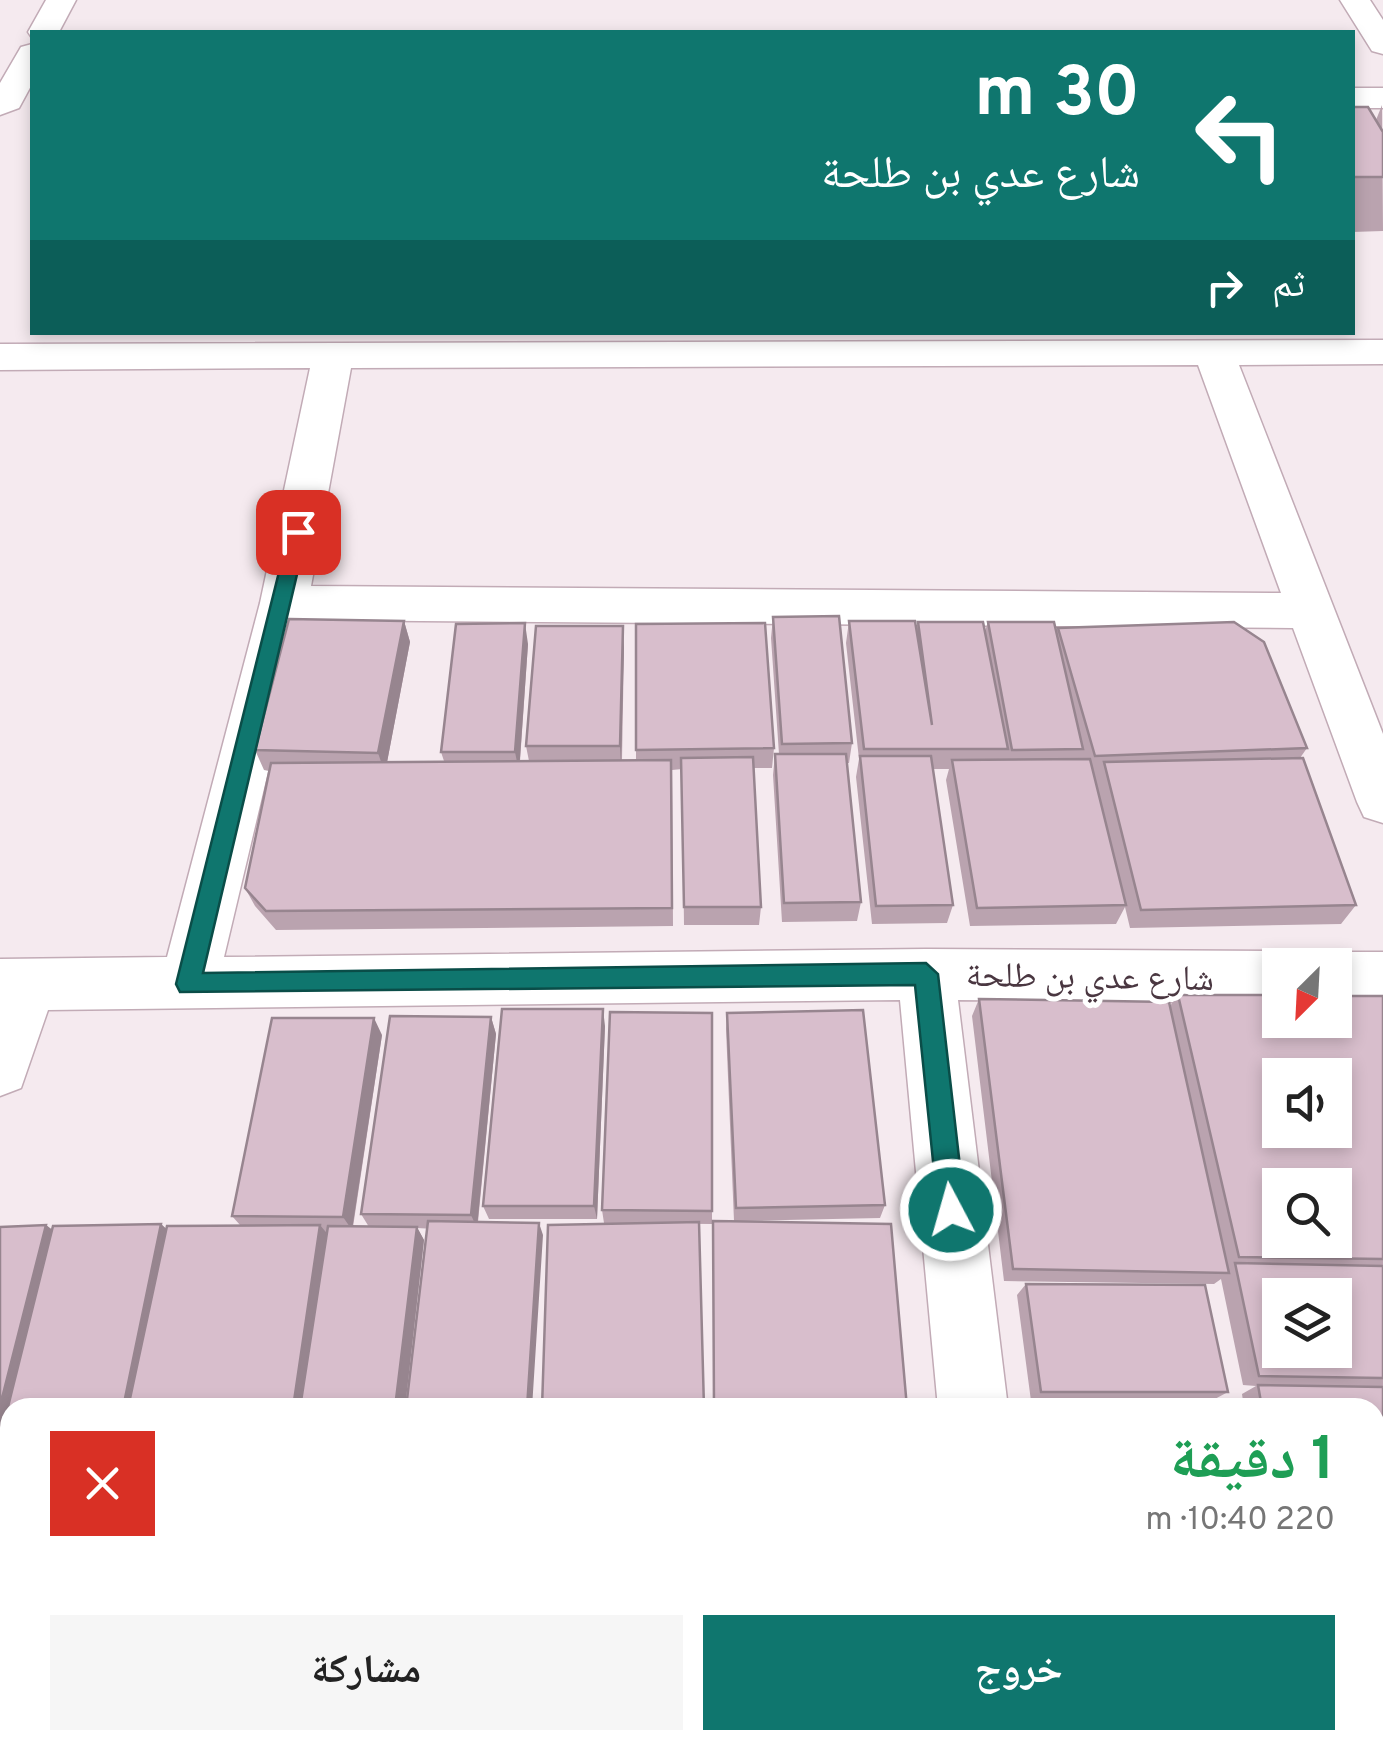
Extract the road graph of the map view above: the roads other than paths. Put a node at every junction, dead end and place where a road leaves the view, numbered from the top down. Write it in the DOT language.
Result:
graph roads {
  1 [pos="62,0"];
  2 [pos="1355,0"];
  3 [pos="45,30"];
  4 [pos="1383,44"];
  5 [pos="30,59"];
  6 [pos="1355,98"];
  7 [pos="1383,98"];
  8 [pos="9,113"];
  9 [pos="1355,122"];
  10 [pos="1383,122"];
  11 [pos="1214,351"];
  12 [pos="1383,352"];
  13 [pos="333,356"];
  14 [pos="0,357"];
  15 [pos="284,603"];
  16 [pos="1312,611"];
  17 [pos="1361,679"];
  18 [pos="1383,802"];
  19 [pos="926,974"];
  20 [pos="1262,977"];
  21 [pos="1352,978"];
  22 [pos="1383,978"];
  23 [pos="188,984"];
  24 [pos="14,985"];
  25 [pos="0,1068"];
  26 [pos="971,1398"];
  1 -- 3 [label="street"];
  2 -- 4 [label="street"];
  5 -- 8 [label="street"];
  6 -- 7 [label="street"];
  9 -- 10 [label="street"];
  11 -- 12 [label="street"];
  11 -- 13 [label="street"];
  11 -- 16 [label="street"];
  13 -- 14 [label="street"];
  13 -- 15 [label="street"];
  15 -- 16 [label="street"];
  15 -- 23 [label="street"];
  16 -- 17 [label="street"];
  17 -- 18 [label="street"];
  19 -- 20 [label="street, شارع عدي بن طلحة"];
  19 -- 23 [label="street, شارع عدي بن طلحة"];
  19 -- 26 [label="street"];
  21 -- 22 [label="street"];
  23 -- 24 [label="street, شارع عدي بن طلحة"];
  24 -- 25 [label="street"];
}
